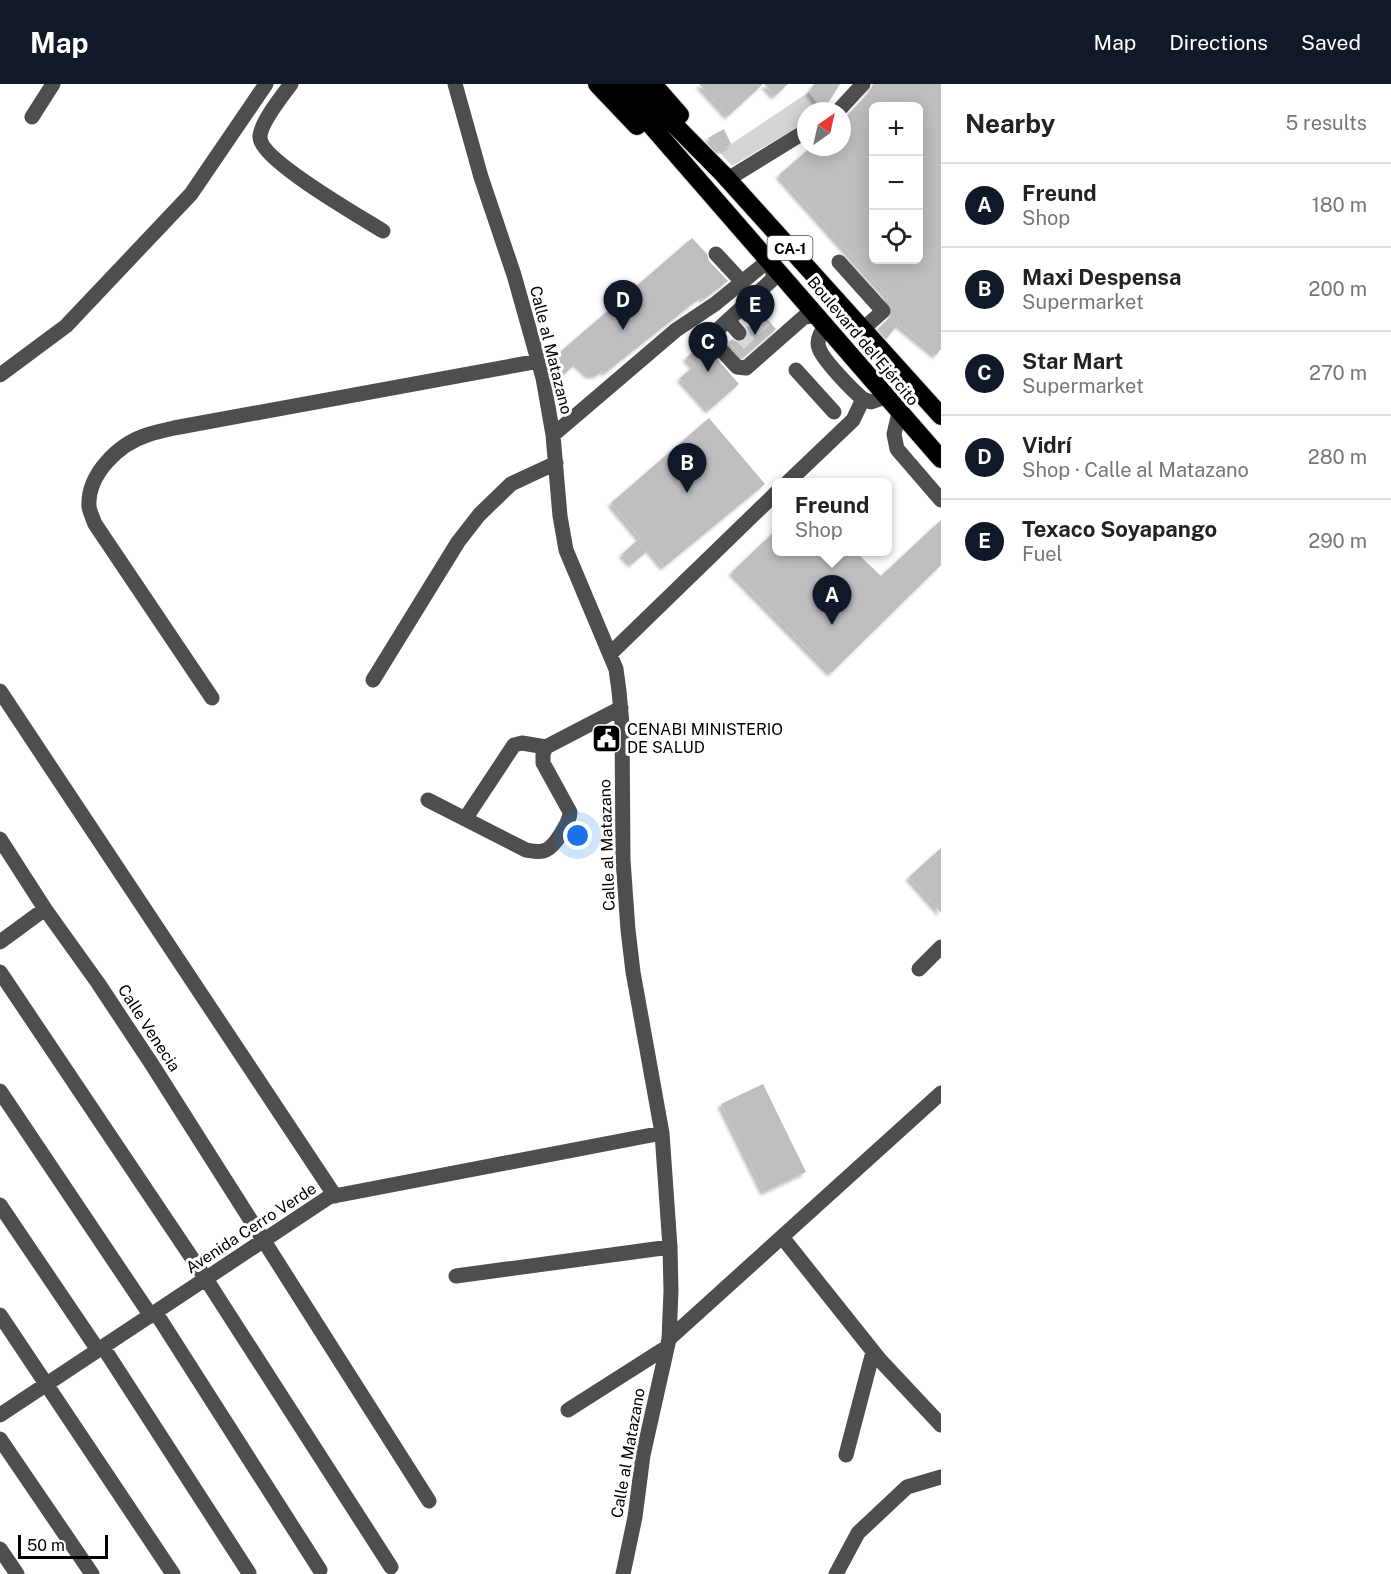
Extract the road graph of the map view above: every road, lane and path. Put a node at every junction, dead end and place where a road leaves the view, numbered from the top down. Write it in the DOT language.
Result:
graph roads {
  1 [pos="266,84"];
  2 [pos="291,84"];
  3 [pos="455,84"];
  4 [pos="597,84"];
  5 [pos="615,84"];
  6 [pos="634,84"];
  7 [pos="653,84"];
  8 [pos="863,84"];
  9 [pos="49,86"];
  10 [pos="846,102"];
  11 [pos="32,117"];
  12 [pos="797,136"];
  13 [pos="726,176"];
  14 [pos="738,224"];
  15 [pos="383,231"];
  16 [pos="716,254"];
  17 [pos="769,260"];
  18 [pos="838,262"];
  19 [pos="742,282"];
  20 [pos="743,306"];
  21 [pos="754,319"];
  22 [pos="728,320"];
  23 [pos="821,321"];
  24 [pos="863,329"];
  25 [pos="739,333"];
  26 [pos="538,361"];
  27 [pos="796,370"];
  28 [pos="0,375"];
  29 [pos="924,396"];
  30 [pos="886,398"];
  31 [pos="863,399"];
  32 [pos="834,412"];
  33 [pos="899,413"];
  34 [pos="941,417"];
  35 [pos="554,435"];
  36 [pos="925,442"];
  37 [pos="941,459"];
  38 [pos="556,463"];
  39 [pos="793,478"];
  40 [pos="772,498"];
  41 [pos="941,500"];
  42 [pos="610,654"];
  43 [pos="373,680"];
  44 [pos="0,691"];
  45 [pos="212,698"];
  46 [pos="621,708"];
  47 [pos="546,747"];
  48 [pos="428,800"];
  49 [pos="465,819"];
  50 [pos="1,843"];
  51 [pos="45,909"];
  52 [pos="0,942"];
  53 [pos="941,947"];
  54 [pos="919,969"];
  55 [pos="0,972"];
  56 [pos="0,1091"];
  57 [pos="941,1092"];
  58 [pos="662,1133"];
  59 [pos="335,1196"];
  60 [pos="0,1205"];
  61 [pos="782,1237"];
  62 [pos="264,1240"];
  63 [pos="670,1247"];
  64 [pos="456,1276"];
  65 [pos="206,1279"];
  66 [pos="154,1314"];
  67 [pos="0,1315"];
  68 [pos="668,1343"];
  69 [pos="100,1349"];
  70 [pos="873,1352"];
  71 [pos="46,1384"];
  72 [pos="568,1410"];
  73 [pos="0,1415"];
  74 [pos="941,1425"];
  75 [pos="0,1439"];
  76 [pos="846,1455"];
  77 [pos="941,1477"];
  78 [pos="429,1500"];
  79 [pos="0,1549"];
  80 [pos="391,1567"];
  81 [pos="320,1570"];
  82 [pos="249,1573"];
  83 [pos="17,1574"];
  84 [pos="92,1574"];
  85 [pos="173,1574"];
  86 [pos="623,1574"];
  87 [pos="836,1574"];
  1 -- 28 [label="street"];
  2 -- 15 [label="street"];
  3 -- 26 [label="street, Calle al Matazano"];
  4 -- 14 [label="highway"];
  5 -- 14 [label="highway, Boulevard del Ejército / CA-1"];
  6 -- 13 [label="highway, Boulevard del Ejército / CA-1"];
  7 -- 13 [label="highway"];
  8 -- 10 [label="street"];
  9 -- 11 [label="street"];
  12 -- 13 [label="street"];
  13 -- 24 [label="highway, Boulevard del Ejército / CA-1"];
  14 -- 17 [label="highway, Boulevard del Ejército / CA-1"];
  16 -- 19 [label="street"];
  17 -- 19 [label="street"];
  17 -- 20 [label="street"];
  17 -- 23 [label="highway, Boulevard del Ejército / CA-1"];
  18 -- 24 [label="street"];
  19 -- 35 [label="street"];
  20 -- 21 [label="street"];
  20 -- 22 [label="street"];
  22 -- 23 [label="street"];
  22 -- 25 [label="street"];
  23 -- 30 [label="highway, Boulevard del Ejército / CA-1"];
  23 -- 31 [label="street"];
  24 -- 29 [label="highway, Boulevard del Ejército / CA-1"];
  26 -- 35 [label="street, Calle al Matazano"];
  26 -- 45 [label="street"];
  27 -- 32 [label="street"];
  29 -- 33 [label="highway"];
  29 -- 34 [label="highway, Boulevard del Ejército / CA-1"];
  30 -- 31 [label="street"];
  30 -- 33 [label="highway, Boulevard del Ejército / CA-1"];
  31 -- 39 [label="street"];
  33 -- 36 [label="highway, Boulevard del Ejército / CA-1"];
  33 -- 41 [label="street"];
  34 -- 36 [label="highway"];
  35 -- 38 [label="street, Calle al Matazano"];
  36 -- 37 [label="highway, Boulevard del Ejército / CA-1"];
  38 -- 42 [label="street, Calle al Matazano"];
  38 -- 43 [label="street"];
  40 -- 42 [label="street"];
  42 -- 46 [label="street, Calle al Matazano"];
  44 -- 59 [label="street"];
  46 -- 47 [label="street"];
  46 -- 58 [label="street, Calle al Matazano"];
  47 -- 49 [label="street"];
  47 -- 49 [label="street"];
  48 -- 49 [label="street"];
  50 -- 51 [label="street, Calle Venecia"];
  51 -- 52 [label="street"];
  51 -- 62 [label="street, Calle Venecia"];
  53 -- 54 [label="street"];
  55 -- 65 [label="street"];
  56 -- 66 [label="street"];
  57 -- 61 [label="street"];
  58 -- 59 [label="street, Avenida Cerro Verde"];
  58 -- 63 [label="street, Calle al Matazano"];
  59 -- 62 [label="street, Avenida Cerro Verde"];
  60 -- 69 [label="street"];
  61 -- 68 [label="street"];
  61 -- 70 [label="street"];
  62 -- 65 [label="street, Avenida Cerro Verde"];
  62 -- 78 [label="street, Calle Venecia"];
  63 -- 64 [label="street"];
  63 -- 68 [label="street, Calle al Matazano"];
  65 -- 66 [label="street, Avenida Cerro Verde"];
  65 -- 80 [label="street"];
  66 -- 69 [label="street, Avenida Cerro Verde"];
  66 -- 81 [label="street"];
  67 -- 71 [label="street"];
  68 -- 72 [label="street"];
  68 -- 86 [label="street, Calle al Matazano"];
  69 -- 71 [label="street, Avenida Cerro Verde"];
  69 -- 82 [label="street"];
  70 -- 74 [label="street"];
  70 -- 76 [label="street"];
  71 -- 73 [label="street, Avenida Cerro Verde"];
  71 -- 85 [label="street"];
  75 -- 84 [label="street"];
  77 -- 87 [label="street"];
  79 -- 83 [label="street"];
}
